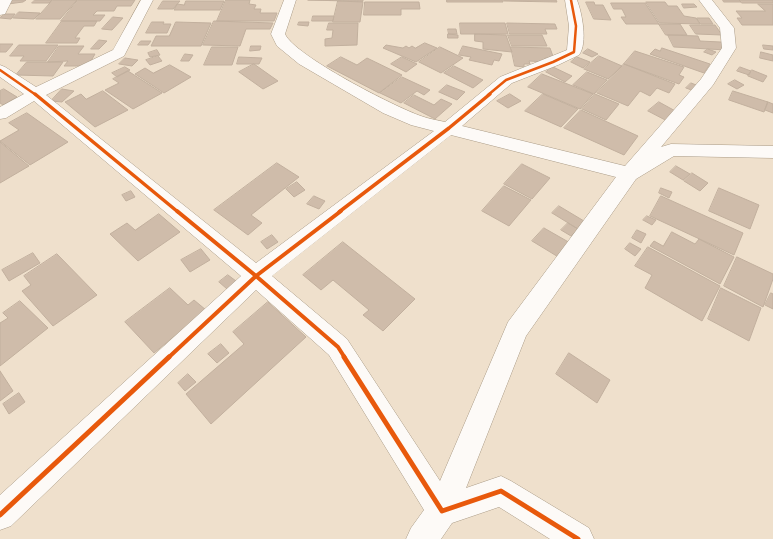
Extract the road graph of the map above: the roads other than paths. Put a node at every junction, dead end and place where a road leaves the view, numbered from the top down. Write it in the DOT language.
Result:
graph roads {
  1 [pos="6,0"];
  2 [pos="147,0"];
  3 [pos="290,0"];
  4 [pos="571,0"];
  5 [pos="705,0"];
  6 [pos="0,11"];
  7 [pos="0,70"];
  8 [pos="35,94"];
  9 [pos="0,114"];
  10 [pos="450,128"];
  11 [pos="773,152"];
  12 [pos="629,174"];
  13 [pos="256,276"];
  14 [pos="442,511"];
  15 [pos="0,515"];
  16 [pos="422,539"];
  17 [pos="578,539"];
  1 -- 6 [label="street"];
  2 -- 8 [label="street"];
  3 -- 10 [label="street"];
  4 -- 10 [label="street"];
  5 -- 12 [label="street"];
  7 -- 8 [label="street"];
  8 -- 9 [label="street"];
  8 -- 13 [label="street"];
  10 -- 12 [label="street"];
  10 -- 13 [label="street"];
  11 -- 12 [label="street"];
  12 -- 14 [label="street"];
  13 -- 14 [label="street"];
  13 -- 15 [label="street"];
  14 -- 16 [label="street"];
  14 -- 17 [label="street"];
}
